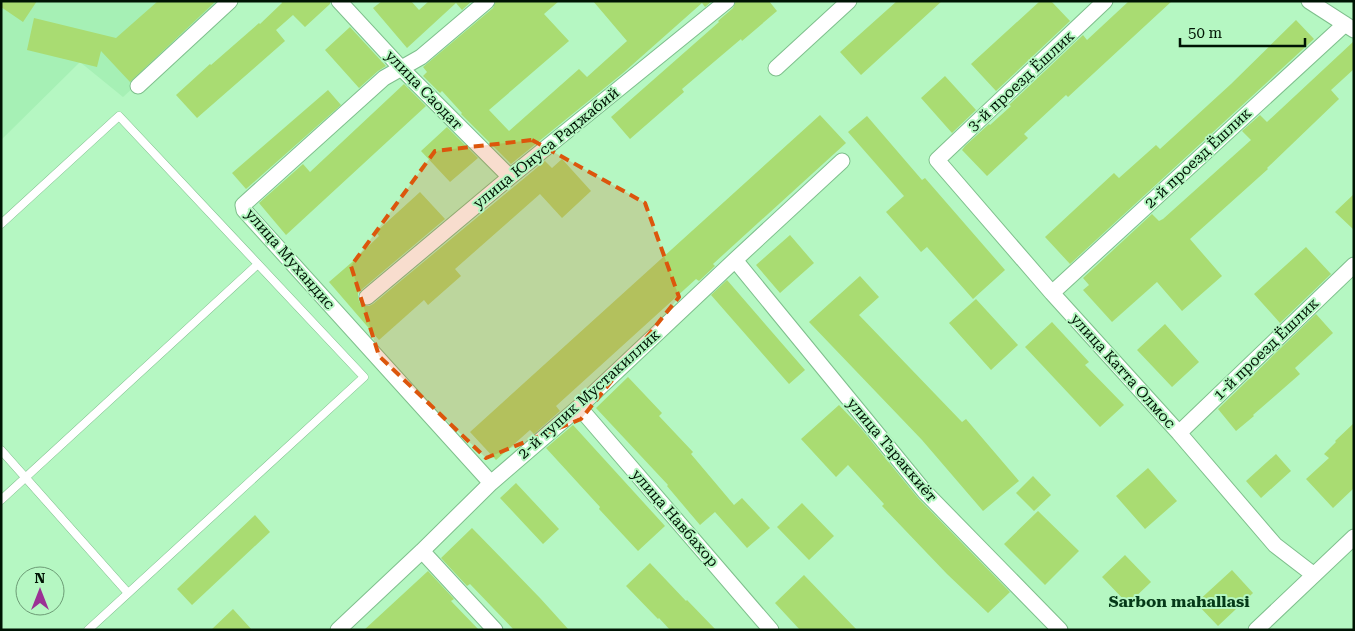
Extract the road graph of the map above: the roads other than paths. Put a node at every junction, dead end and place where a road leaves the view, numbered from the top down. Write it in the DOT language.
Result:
graph roads {
  1 [pos="230,1"];
  2 [pos="339,1"];
  3 [pos="487,1"];
  4 [pos="727,1"];
  5 [pos="849,1"];
  6 [pos="1106,1"];
  7 [pos="1308,1"];
  8 [pos="1349,27"];
  9 [pos="400,68"];
  10 [pos="776,68"];
  11 [pos="138,86"];
  12 [pos="937,160"];
  13 [pos="842,161"];
  14 [pos="510,177"];
  15 [pos="1,224"];
  16 [pos="735,260"];
  17 [pos="258,264"];
  18 [pos="1354,265"];
  19 [pos="1052,293"];
  20 [pos="367,297"];
  21 [pos="579,407"];
  22 [pos="1179,433"];
  23 [pos="1,450"];
  24 [pos="26,478"];
  25 [pos="491,482"];
  26 [pos="1,500"];
  27 [pos="1354,537"];
  28 [pos="422,551"];
  29 [pos="1314,575"];
  30 [pos="128,593"];
  31 [pos="88,630"];
  32 [pos="338,630"];
  33 [pos="495,630"];
  34 [pos="771,630"];
  35 [pos="1060,630"];
  36 [pos="1256,630"];
  1 -- 11 [label="street"];
  2 -- 9 [label="street, улица Саодат"];
  3 -- 9 [label="street, улица Мухандис"];
  4 -- 14 [label="street, улица Юнуса Раджабий"];
  5 -- 10 [label="street"];
  6 -- 12 [label="street, 3-й проезд Ёшлик"];
  7 -- 8 [label="street"];
  8 -- 19 [label="street, 2-й проезд Ёшлик"];
  9 -- 14 [label="street, улица Саодат"];
  9 -- 25 [label="street, улица Мухандис"];
  12 -- 19 [label="street, улица Катта Олмос"];
  13 -- 16 [label="street, 2-й тупик Мустакиллик"];
  14 -- 20 [label="street, улица Юнуса Раджабий"];
  15 -- 17 [label="lane"];
  16 -- 21 [label="street, 2-й тупик Мустакиллик"];
  16 -- 35 [label="street, улица Тараккиёт"];
  17 -- 24 [label="lane"];
  17 -- 30 [label="lane"];
  18 -- 22 [label="street, 1-й проезд Ёшлик"];
  19 -- 22 [label="street, улица Катта Олмос"];
  21 -- 25 [label="street, 2-й тупик Мустакиллик"];
  21 -- 34 [label="street, улица Навбахор"];
  22 -- 29 [label="street, улица Катта Олмос"];
  23 -- 24 [label="lane"];
  24 -- 26 [label="lane"];
  24 -- 30 [label="lane"];
  25 -- 28 [label="street, 2-й тупик Мустакиллик"];
  27 -- 29 [label="street"];
  28 -- 32 [label="street, 2-й тупик Мустакиллик"];
  28 -- 33 [label="street"];
  29 -- 36 [label="street"];
  30 -- 31 [label="lane"];
}
